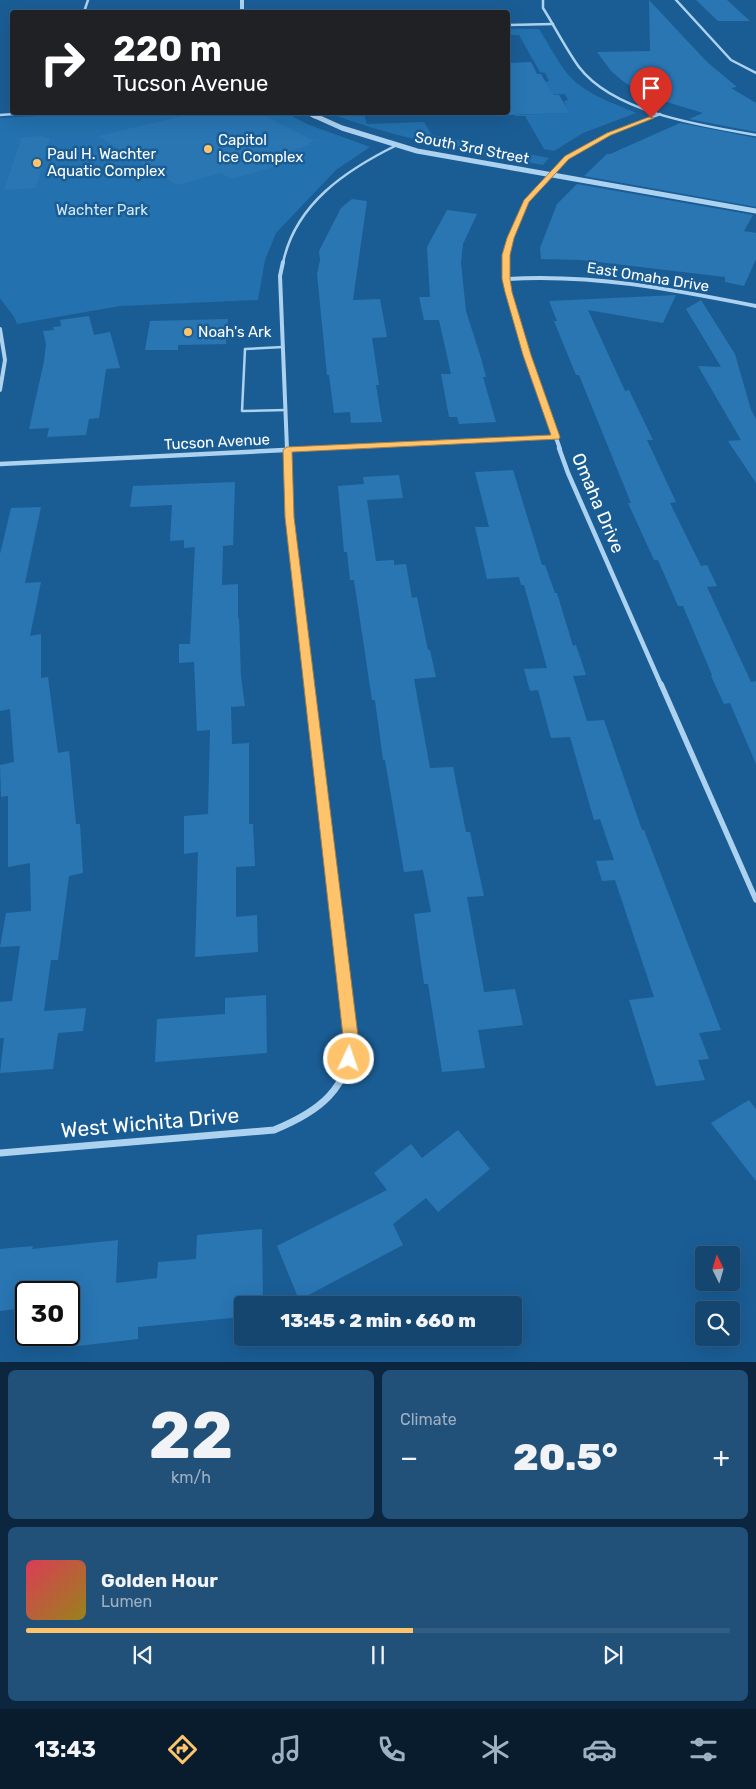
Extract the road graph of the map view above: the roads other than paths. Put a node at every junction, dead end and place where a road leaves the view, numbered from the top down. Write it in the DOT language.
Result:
graph roads {
  1 [pos="543,0"];
  2 [pos="676,0"];
  3 [pos="553,24"];
  4 [pos="510,25"];
  5 [pos="756,73"];
  6 [pos="660,114"];
  7 [pos="313,115"];
  8 [pos="756,135"];
  9 [pos="396,145"];
  10 [pos="552,175"];
  11 [pos="756,211"];
  12 [pos="506,279"];
  13 [pos="756,306"];
  14 [pos="0,329"];
  15 [pos="283,347"];
  16 [pos="0,390"];
  17 [pos="286,410"];
  18 [pos="556,437"];
  19 [pos="287,450"];
  20 [pos="0,464"];
  21 [pos="756,900"];
  22 [pos="0,1153"];
  1 -- 3 [label="street"];
  2 -- 5 [label="street"];
  3 -- 4 [label="street"];
  3 -- 6 [label="street"];
  6 -- 8 [label="street"];
  6 -- 10 [label="street, Omaha Drive"];
  7 -- 9 [label="street, South 3rd Street"];
  9 -- 10 [label="street, South 3rd Street"];
  9 -- 15 [label="street, West Wichita Drive"];
  10 -- 11 [label="street, South 3rd Street"];
  10 -- 12 [label="street, Omaha Drive"];
  12 -- 13 [label="street, East Omaha Drive"];
  12 -- 18 [label="street, Omaha Drive"];
  14 -- 16 [label="street"];
  15 -- 17 [label="street, West Wichita Drive"];
  15 -- 17 [label="lane"];
  17 -- 19 [label="street, West Wichita Drive"];
  18 -- 19 [label="street, Tucson Avenue"];
  18 -- 21 [label="street, Omaha Drive"];
  19 -- 20 [label="street, Tucson Avenue"];
  19 -- 22 [label="street, West Wichita Drive"];
}
